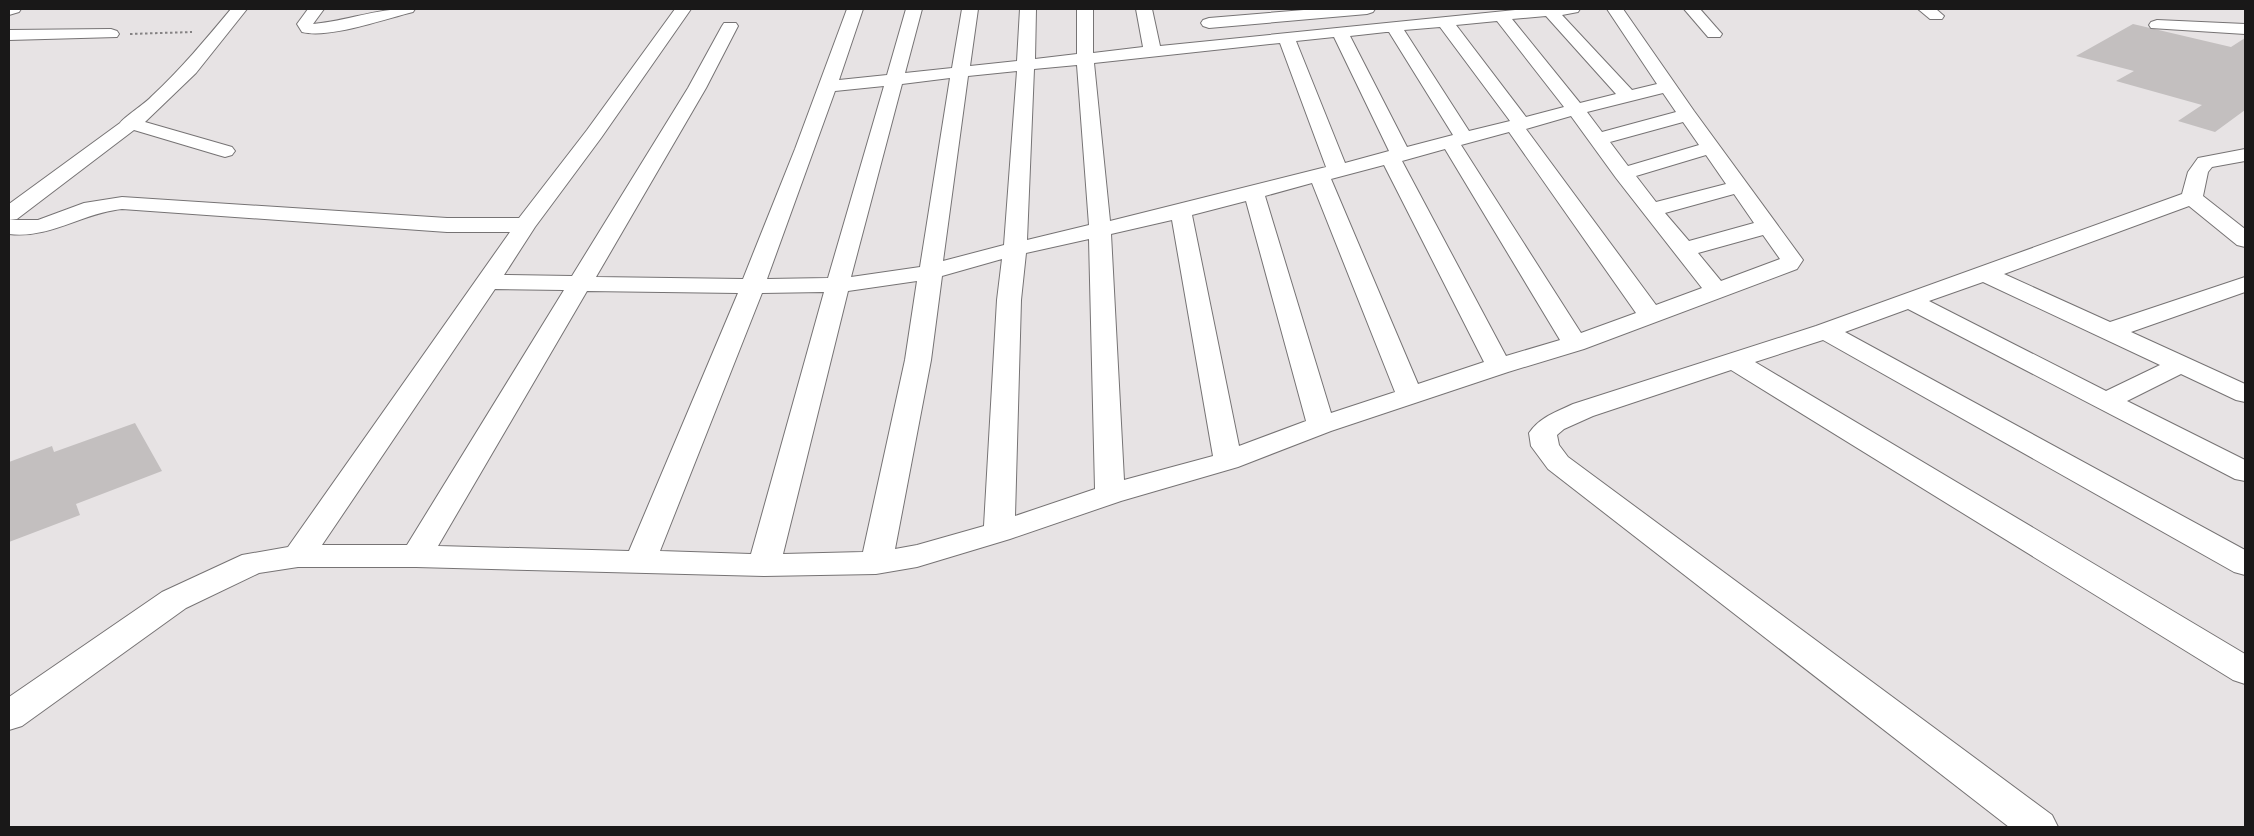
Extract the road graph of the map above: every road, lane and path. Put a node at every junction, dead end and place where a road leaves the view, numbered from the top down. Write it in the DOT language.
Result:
graph roads {
  1 [pos="13,9"];
  2 [pos="239,9"];
  3 [pos="316,9"];
  4 [pos="407,9"];
  5 [pos="683,9"];
  6 [pos="855,9"];
  7 [pos="914,9"];
  8 [pos="970,9"];
  9 [pos="1028,9"];
  10 [pos="1085,9"];
  11 [pos="1144,9"];
  12 [pos="1368,9"];
  13 [pos="1572,9"];
  14 [pos="1615,9"];
  15 [pos="1692,9"];
  16 [pos="9,10"];
  17 [pos="389,11"];
  18 [pos="1550,11"];
  19 [pos="1207,16"];
  20 [pos="1501,16"];
  21 [pos="1445,22"];
  22 [pos="2157,25"];
  23 [pos="730,26"];
  24 [pos="1394,27"];
  25 [pos="2217,27"];
  26 [pos="2245,29"];
  27 [pos="222,30"];
  28 [pos="1340,33"];
  29 [pos="112,34"];
  30 [pos="1714,34"];
  31 [pos="9,35"];
  32 [pos="1287,39"];
  33 [pos="1218,44"];
  34 [pos="2245,46"];
  35 [pos="1152,50"];
  36 [pos="1085,57"];
  37 [pos="1026,64"];
  38 [pos="960,71"];
  39 [pos="894,79"];
  40 [pos="829,86"];
  41 [pos="1668,88"];
  42 [pos="1628,96"];
  43 [pos="1576,110"];
  44 [pos="1687,115"];
  45 [pos="129,123"];
  46 [pos="1518,125"];
  47 [pos="1598,139"];
  48 [pos="1457,140"];
  49 [pos="1710,148"];
  50 [pos="225,151"];
  51 [pos="2245,155"];
  52 [pos="1395,157"];
  53 [pos="1329,174"];
  54 [pos="1623,174"];
  55 [pos="1738,187"];
  56 [pos="1254,193"];
  57 [pos="2192,198"];
  58 [pos="1650,210"];
  59 [pos="1181,211"];
  60 [pos="9,214"];
  61 [pos="525,225"];
  62 [pos="9,227"];
  63 [pos="1766,227"];
  64 [pos="1100,229"];
  65 [pos="2245,240"];
  66 [pos="1015,249"];
  67 [pos="1683,250"];
  68 [pos="929,272"];
  69 [pos="1984,274"];
  70 [pos="488,282"];
  71 [pos="578,284"];
  72 [pos="2245,284"];
  73 [pos="754,286"];
  74 [pos="837,286"];
  75 [pos="1717,291"];
  76 [pos="1908,300"];
  77 [pos="1651,316"];
  78 [pos="1824,331"];
  79 [pos="2109,332"];
  80 [pos="1575,344"];
  81 [pos="1734,362"];
  82 [pos="2180,365"];
  83 [pos="1499,366"];
  84 [pos="2245,394"];
  85 [pos="1410,396"];
  86 [pos="2104,402"];
  87 [pos="1321,424"];
  88 [pos="1228,461"];
  89 [pos="2245,472"];
  90 [pos="1110,494"];
  91 [pos="998,532"];
  92 [pos="298,556"];
  93 [pos="416,556"];
  94 [pos="640,563"];
  95 [pos="876,563"];
  96 [pos="2245,564"];
  97 [pos="764,565"];
  98 [pos="2245,671"];
  99 [pos="9,716"];
  100 [pos="2038,827"];
  1 -- 16 [label="street"];
  2 -- 27 [label="street"];
  3 -- 17 [label="street"];
  4 -- 17 [label="street"];
  5 -- 61 [label="street"];
  6 -- 40 [label="street"];
  7 -- 39 [label="street"];
  8 -- 38 [label="street"];
  9 -- 37 [label="street"];
  10 -- 36 [label="street"];
  11 -- 35 [label="street"];
  12 -- 19 [label="street"];
  13 -- 18 [label="street"];
  14 -- 41 [label="street"];
  15 -- 30 [label="street"];
  18 -- 20 [label="street"];
  18 -- 42 [label="street"];
  19 -- 33 [label="street"];
  20 -- 21 [label="street"];
  20 -- 43 [label="street"];
  21 -- 24 [label="street"];
  21 -- 46 [label="street"];
  22 -- 25 [label="street"];
  23 -- 71 [label="street"];
  24 -- 28 [label="street"];
  24 -- 48 [label="street"];
  25 -- 26 [label="street"];
  25 -- 34 [label="street"];
  27 -- 29 [label="path"];
  27 -- 45 [label="street"];
  28 -- 32 [label="street"];
  28 -- 52 [label="street"];
  29 -- 31 [label="street"];
  32 -- 33 [label="street"];
  32 -- 53 [label="street"];
  33 -- 35 [label="street"];
  35 -- 36 [label="street"];
  36 -- 37 [label="street"];
  36 -- 64 [label="street"];
  37 -- 38 [label="street"];
  37 -- 66 [label="street"];
  38 -- 39 [label="street"];
  38 -- 68 [label="street"];
  39 -- 40 [label="street"];
  39 -- 74 [label="street"];
  40 -- 73 [label="street"];
  41 -- 42 [label="street"];
  41 -- 44 [label="street"];
  42 -- 43 [label="street"];
  43 -- 46 [label="street"];
  43 -- 47 [label="street"];
  44 -- 47 [label="street"];
  44 -- 49 [label="street"];
  45 -- 50 [label="street"];
  45 -- 60 [label="street"];
  46 -- 48 [label="street"];
  46 -- 77 [label="street"];
  47 -- 54 [label="street"];
  48 -- 52 [label="street"];
  48 -- 80 [label="street"];
  49 -- 54 [label="street"];
  49 -- 55 [label="street"];
  51 -- 57 [label="street"];
  52 -- 53 [label="street"];
  52 -- 83 [label="street"];
  53 -- 56 [label="street"];
  53 -- 85 [label="street"];
  54 -- 58 [label="street"];
  55 -- 58 [label="street"];
  55 -- 63 [label="street"];
  56 -- 59 [label="street"];
  56 -- 87 [label="street"];
  57 -- 65 [label="street"];
  57 -- 69 [label="street"];
  58 -- 67 [label="street"];
  59 -- 64 [label="street"];
  59 -- 88 [label="street"];
  61 -- 62 [label="street"];
  61 -- 70 [label="street"];
  63 -- 67 [label="street"];
  63 -- 75 [label="street"];
  64 -- 66 [label="street"];
  64 -- 90 [label="street"];
  66 -- 68 [label="street"];
  66 -- 91 [label="street"];
  67 -- 75 [label="street"];
  68 -- 74 [label="street"];
  68 -- 95 [label="street"];
  69 -- 76 [label="street"];
  69 -- 79 [label="street"];
  70 -- 71 [label="street"];
  70 -- 92 [label="street"];
  71 -- 73 [label="street"];
  71 -- 93 [label="street"];
  72 -- 79 [label="street"];
  73 -- 74 [label="street"];
  73 -- 94 [label="street"];
  74 -- 97 [label="street"];
  75 -- 77 [label="street"];
  76 -- 78 [label="street"];
  76 -- 86 [label="street"];
  77 -- 80 [label="street"];
  78 -- 81 [label="street"];
  78 -- 96 [label="street"];
  79 -- 82 [label="street"];
  80 -- 83 [label="street"];
  81 -- 98 [label="street"];
  81 -- 100 [label="street"];
  82 -- 84 [label="street"];
  82 -- 86 [label="street"];
  83 -- 85 [label="street"];
  85 -- 87 [label="street"];
  86 -- 89 [label="street"];
  87 -- 88 [label="street"];
  88 -- 90 [label="street"];
  90 -- 91 [label="street"];
  91 -- 95 [label="street"];
  92 -- 93 [label="street"];
  92 -- 99 [label="street"];
  93 -- 94 [label="street"];
  94 -- 97 [label="street"];
  95 -- 97 [label="street"];
}
